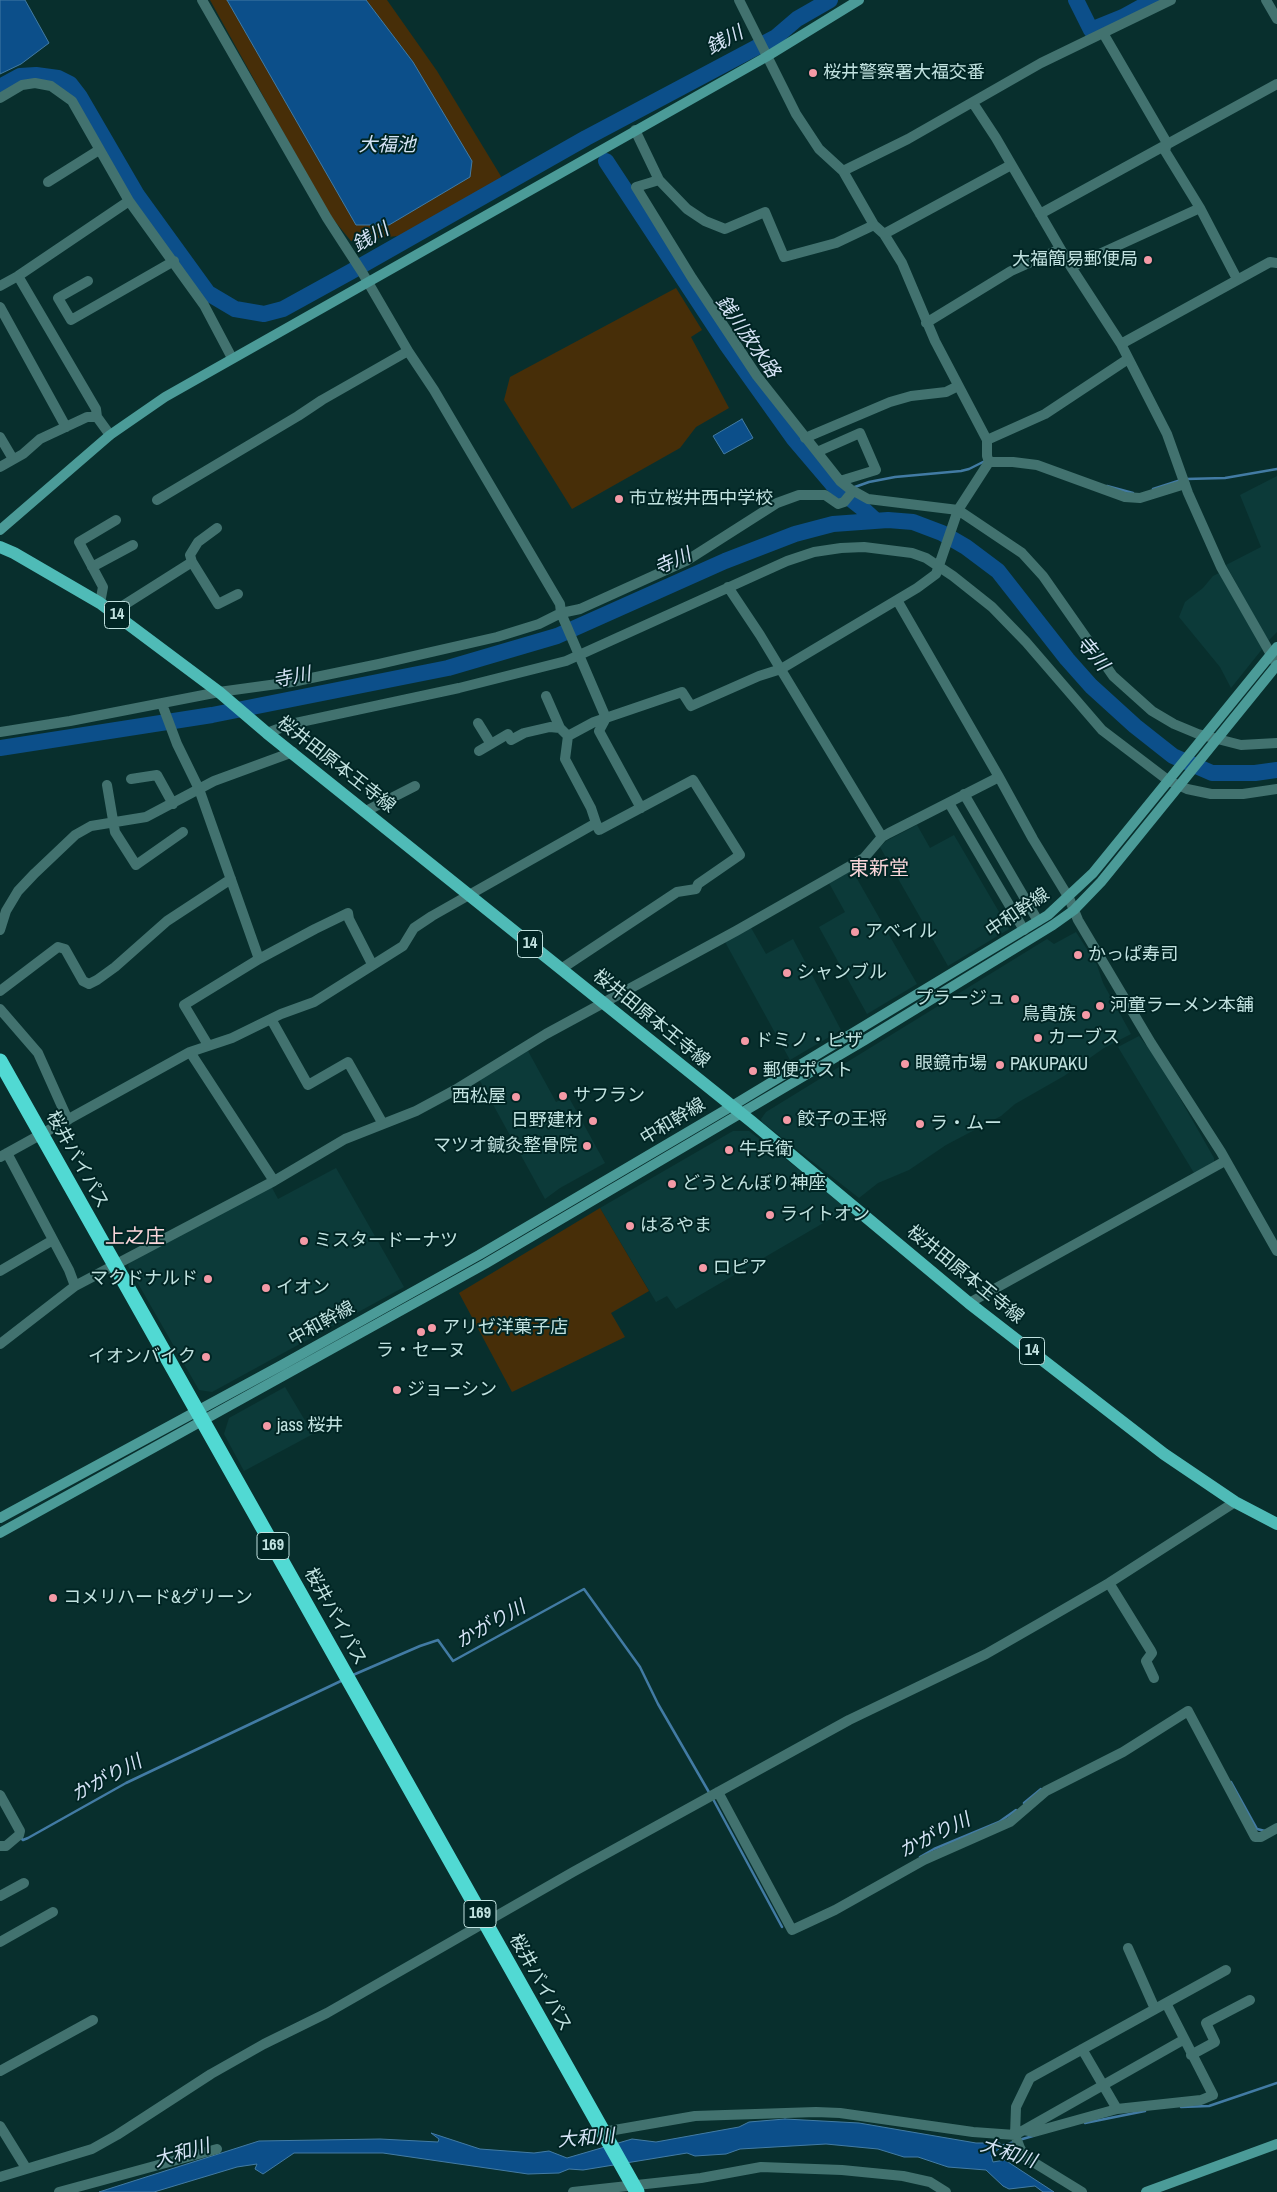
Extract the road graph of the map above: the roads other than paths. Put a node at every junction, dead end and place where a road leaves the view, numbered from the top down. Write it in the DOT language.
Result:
graph roads {
  1 [pos="202,0"];
  2 [pos="739,0"];
  3 [pos="859,0"];
  4 [pos="1171,0"];
  5 [pos="1266,0"];
  6 [pos="1277,19"];
  7 [pos="1103,33"];
  8 [pos="762,49"];
  9 [pos="1277,84"];
  10 [pos="0,98"];
  11 [pos="973,103"];
  12 [pos="635,130"];
  13 [pos="1167,143"];
  14 [pos="99,150"];
  15 [pos="1011,165"];
  16 [pos="843,171"];
  17 [pos="659,180"];
  18 [pos="48,182"];
  19 [pos="129,202"];
  20 [pos="1200,208"];
  21 [pos="1040,214"];
  22 [pos="874,225"];
  23 [pos="884,234"];
  24 [pos="1060,250"];
  25 [pos="174,261"];
  26 [pos="1277,263"];
  27 [pos="1071,267"];
  28 [pos="18,276"];
  29 [pos="365,277"];
  30 [pos="1238,279"];
  31 [pos="88,281"];
  32 [pos="0,286"];
  33 [pos="0,308"];
  34 [pos="926,322"];
  35 [pos="1121,344"];
  36 [pos="408,351"];
  37 [pos="232,358"];
  38 [pos="1128,359"];
  39 [pos="958,386"];
  40 [pos="97,417"];
  41 [pos="66,427"];
  42 [pos="110,435"];
  43 [pos="0,437"];
  44 [pos="805,438"];
  45 [pos="987,440"];
  46 [pos="817,452"];
  47 [pos="988,459"];
  48 [pos="13,460"];
  49 [pos="0,467"];
  50 [pos="1184,481"];
  51 [pos="847,487"];
  52 [pos="157,500"];
  53 [pos="957,512"];
  54 [pos="116,520"];
  55 [pos="217,528"];
  56 [pos="0,530"];
  57 [pos="133,545"];
  58 [pos="0,547"];
  59 [pos="192,562"];
  60 [pos="939,563"];
  61 [pos="92,567"];
  62 [pos="728,587"];
  63 [pos="238,594"];
  64 [pos="897,600"];
  65 [pos="100,603"];
  66 [pos="113,612"];
  67 [pos="563,616"];
  68 [pos="579,651"];
  69 [pos="1274,651"];
  70 [pos="1277,665"];
  71 [pos="781,669"];
  72 [pos="222,694"];
  73 [pos="546,696"];
  74 [pos="162,704"];
  75 [pos="606,718"];
  76 [pos="478,723"];
  77 [pos="560,728"];
  78 [pos="264,730"];
  79 [pos="0,732"];
  80 [pos="568,736"];
  81 [pos="1205,737"];
  82 [pos="1216,740"];
  83 [pos="1277,743"];
  84 [pos="491,744"];
  85 [pos="479,751"];
  86 [pos="293,752"];
  87 [pos="999,776"];
  88 [pos="131,778"];
  89 [pos="1170,780"];
  90 [pos="106,785"];
  91 [pos="1181,785"];
  92 [pos="415,786"];
  93 [pos="199,789"];
  94 [pos="1277,789"];
  95 [pos="964,794"];
  96 [pos="948,803"];
  97 [pos="173,804"];
  98 [pos="641,808"];
  99 [pos="366,811"];
  100 [pos="112,822"];
  101 [pos="596,823"];
  102 [pos="184,832"];
  103 [pos="882,837"];
  104 [pos="231,879"];
  105 [pos="471,894"];
  106 [pos="1069,898"];
  107 [pos="1074,910"];
  108 [pos="1038,921"];
  109 [pos="0,930"];
  110 [pos="1024,930"];
  111 [pos="258,959"];
  112 [pos="372,964"];
  113 [pos="561,969"];
  114 [pos="0,991"];
  115 [pos="603,1003"];
  116 [pos="0,1009"];
  117 [pos="271,1019"];
  118 [pos="208,1045"];
  119 [pos="190,1052"];
  120 [pos="0,1060"];
  121 [pos="737,1110"];
  122 [pos="68,1120"];
  123 [pos="383,1124"];
  124 [pos="42,1135"];
  125 [pos="4,1155"];
  126 [pos="1225,1161"];
  127 [pos="274,1181"];
  128 [pos="53,1240"];
  129 [pos="1277,1251"];
  130 [pos="115,1266"];
  131 [pos="0,1271"];
  132 [pos="75,1286"];
  133 [pos="969,1303"];
  134 [pos="0,1344"];
  135 [pos="200,1416"];
  136 [pos="1235,1502"];
  137 [pos="0,1518"];
  138 [pos="1277,1524"];
  139 [pos="0,1533"];
  140 [pos="1109,1583"];
  141 [pos="1154,1678"];
  142 [pos="718,1792"];
  143 [pos="0,1795"];
  144 [pos="1277,1828"];
  145 [pos="0,1846"];
  146 [pos="24,1883"];
  147 [pos="0,1896"];
  148 [pos="53,1912"];
  149 [pos="485,1924"];
  150 [pos="0,1942"];
  151 [pos="1128,1948"];
  152 [pos="1226,1970"];
  153 [pos="1250,2000"];
  154 [pos="1166,2003"];
  155 [pos="1156,2009"];
  156 [pos="92,2020"];
  157 [pos="1183,2040"];
  158 [pos="1082,2049"];
  159 [pos="1191,2055"];
  160 [pos="0,2071"];
  161 [pos="1103,2085"];
  162 [pos="1117,2109"];
  163 [pos="0,2127"];
  164 [pos="1020,2133"];
  165 [pos="606,2137"];
  166 [pos="1277,2144"];
  167 [pos="217,2149"];
  168 [pos="26,2168"];
  169 [pos="0,2177"];
  170 [pos="632,2184"];
  171 [pos="59,2192"];
  172 [pos="573,2192"];
  173 [pos="946,2192"];
  174 [pos="1082,2192"];
  175 [pos="1146,2192"];
  1 -- 29 [label="street"];
  2 -- 8 [label="street"];
  3 -- 8 [label="main road"];
  4 -- 7 [label="street"];
  5 -- 6 [label="street"];
  7 -- 11 [label="street"];
  7 -- 13 [label="street"];
  8 -- 12 [label="main road"];
  8 -- 16 [label="street"];
  9 -- 13 [label="street"];
  10 -- 14 [label="street"];
  11 -- 15 [label="street"];
  11 -- 16 [label="street"];
  12 -- 17 [label="street"];
  12 -- 29 [label="main road"];
  13 -- 20 [label="street"];
  13 -- 21 [label="street"];
  14 -- 18 [label="street"];
  14 -- 19 [label="street"];
  15 -- 21 [label="street"];
  15 -- 23 [label="street"];
  16 -- 22 [label="street"];
  17 -- 22 [label="street"];
  17 -- 44 [label="street"];
  19 -- 25 [label="street"];
  19 -- 28 [label="street"];
  20 -- 27 [label="street"];
  20 -- 30 [label="street"];
  21 -- 24 [label="street"];
  22 -- 23 [label="street"];
  23 -- 34 [label="street"];
  24 -- 27 [label="street"];
  24 -- 34 [label="street"];
  25 -- 31 [label="street"];
  25 -- 37 [label="street"];
  26 -- 30 [label="street"];
  27 -- 35 [label="street"];
  28 -- 32 [label="street"];
  28 -- 40 [label="street"];
  29 -- 36 [label="street"];
  29 -- 37 [label="main road"];
  30 -- 35 [label="street"];
  33 -- 41 [label="street"];
  34 -- 39 [label="street"];
  35 -- 38 [label="street"];
  36 -- 52 [label="street"];
  36 -- 67 [label="street"];
  37 -- 42 [label="main road"];
  38 -- 45 [label="street"];
  38 -- 50 [label="street"];
  39 -- 44 [label="street"];
  39 -- 45 [label="street"];
  40 -- 41 [label="street"];
  40 -- 42 [label="street"];
  41 -- 48 [label="street"];
  42 -- 56 [label="main road"];
  43 -- 48 [label="street"];
  44 -- 46 [label="street"];
  45 -- 47 [label="street"];
  46 -- 51 [label="street"];
  46 -- 51 [label="street"];
  47 -- 50 [label="street"];
  47 -- 53 [label="street"];
  48 -- 49 [label="street"];
  50 -- 69 [label="street"];
  51 -- 53 [label="street"];
  51 -- 67 [label="street"];
  53 -- 60 [label="street"];
  53 -- 81 [label="street"];
  54 -- 61 [label="street"];
  55 -- 59 [label="street"];
  57 -- 61 [label="street"];
  58 -- 65 [label="main road, 桜井田原本王寺線 / 14"];
  59 -- 63 [label="street"];
  59 -- 66 [label="street"];
  60 -- 62 [label="street"];
  60 -- 64 [label="street"];
  60 -- 89 [label="street"];
  61 -- 65 [label="street"];
  62 -- 68 [label="street"];
  62 -- 71 [label="street"];
  64 -- 71 [label="street"];
  64 -- 87 [label="street"];
  65 -- 66 [label="main road, 桜井田原本王寺線 / 14"];
  66 -- 72 [label="main road, 桜井田原本王寺線 / 14"];
  67 -- 68 [label="street"];
  67 -- 72 [label="street"];
  68 -- 75 [label="street"];
  68 -- 78 [label="street"];
  69 -- 70 [label="street"];
  69 -- 81 [label="main road, 中和幹線"];
  70 -- 82 [label="main road, 中和幹線"];
  71 -- 75 [label="street"];
  71 -- 103 [label="street"];
  72 -- 74 [label="street"];
  72 -- 78 [label="main road, 桜井田原本王寺線 / 14"];
  73 -- 77 [label="street"];
  74 -- 79 [label="street"];
  74 -- 93 [label="street"];
  75 -- 80 [label="street"];
  75 -- 98 [label="street"];
  76 -- 84 [label="street"];
  77 -- 80 [label="street"];
  77 -- 84 [label="street"];
  78 -- 86 [label="main road, 桜井田原本王寺線 / 14"];
  80 -- 101 [label="street"];
  81 -- 82 [label="street"];
  81 -- 89 [label="main road, 中和幹線"];
  82 -- 83 [label="street"];
  82 -- 91 [label="main road, 中和幹線"];
  84 -- 85 [label="street"];
  86 -- 93 [label="street"];
  86 -- 99 [label="main road, 桜井田原本王寺線 / 14"];
  87 -- 95 [label="street"];
  87 -- 106 [label="street"];
  88 -- 97 [label="street"];
  89 -- 91 [label="street"];
  89 -- 106 [label="main road, 中和幹線"];
  90 -- 100 [label="street"];
  91 -- 94 [label="street"];
  91 -- 107 [label="main road, 中和幹線"];
  92 -- 99 [label="street"];
  93 -- 97 [label="street"];
  93 -- 104 [label="street"];
  95 -- 96 [label="street"];
  95 -- 108 [label="street"];
  96 -- 103 [label="street"];
  96 -- 110 [label="street"];
  97 -- 100 [label="street"];
  98 -- 101 [label="street"];
  98 -- 113 [label="street"];
  99 -- 105 [label="main road, 桜井田原本王寺線 / 14"];
  100 -- 102 [label="street"];
  100 -- 109 [label="street"];
  101 -- 105 [label="street"];
  103 -- 115 [label="street"];
  104 -- 111 [label="street"];
  104 -- 114 [label="street"];
  105 -- 112 [label="street"];
  105 -- 113 [label="main road, 桜井田原本王寺線 / 14"];
  106 -- 107 [label="street"];
  106 -- 108 [label="main road, 中和幹線"];
  107 -- 121 [label="main road, 中和幹線"];
  107 -- 126 [label="street"];
  108 -- 110 [label="main road, 中和幹線"];
  110 -- 121 [label="main road, 中和幹線"];
  111 -- 112 [label="street"];
  111 -- 118 [label="street"];
  112 -- 117 [label="street"];
  113 -- 115 [label="main road, 桜井田原本王寺線 / 14"];
  115 -- 121 [label="main road, 桜井田原本王寺線 / 14"];
  115 -- 123 [label="street"];
  116 -- 122 [label="street"];
  117 -- 118 [label="street"];
  117 -- 123 [label="street"];
  118 -- 119 [label="street"];
  119 -- 122 [label="street"];
  119 -- 127 [label="street"];
  120 -- 124 [label="highway, 桜井バイパス / 169"];
  121 -- 133 [label="main road, 桜井田原本王寺線 / 14"];
  121 -- 135 [label="main road, 中和幹線"];
  122 -- 124 [label="street"];
  123 -- 127 [label="street"];
  124 -- 125 [label="street"];
  124 -- 130 [label="highway, 桜井バイパス / 169"];
  125 -- 128 [label="street"];
  126 -- 129 [label="street"];
  126 -- 133 [label="street"];
  127 -- 130 [label="street"];
  128 -- 131 [label="street"];
  128 -- 132 [label="street"];
  130 -- 132 [label="street"];
  130 -- 135 [label="highway, 桜井バイパス / 169"];
  132 -- 134 [label="street"];
  133 -- 136 [label="main road, 桜井田原本王寺線 / 14"];
  135 -- 137 [label="main road, 中和幹線"];
  135 -- 139 [label="main road, 中和幹線"];
  135 -- 149 [label="highway, 桜井バイパス / 169"];
  136 -- 138 [label="main road, 桜井田原本王寺線 / 14"];
  136 -- 140 [label="street"];
  140 -- 141 [label="street"];
  140 -- 142 [label="street"];
  142 -- 144 [label="street"];
  142 -- 149 [label="street"];
  143 -- 145 [label="street"];
  146 -- 147 [label="street"];
  148 -- 150 [label="street"];
  149 -- 165 [label="highway, 桜井バイパス / 169"];
  149 -- 168 [label="street"];
  151 -- 155 [label="street"];
  152 -- 154 [label="street"];
  153 -- 159 [label="street"];
  154 -- 155 [label="street"];
  154 -- 157 [label="street"];
  155 -- 158 [label="street"];
  156 -- 160 [label="street"];
  157 -- 159 [label="street"];
  157 -- 161 [label="street"];
  158 -- 161 [label="street"];
  158 -- 164 [label="street"];
  159 -- 162 [label="street"];
  161 -- 162 [label="street"];
  161 -- 164 [label="street"];
  162 -- 164 [label="street"];
  163 -- 168 [label="street"];
  164 -- 165 [label="street"];
  164 -- 174 [label="street"];
  165 -- 170 [label="highway, 桜井バイパス / 169"];
  166 -- 175 [label="main road"];
  167 -- 171 [label="street"];
  168 -- 169 [label="street"];
  170 -- 172 [label="street"];
  170 -- 173 [label="street"];
}
